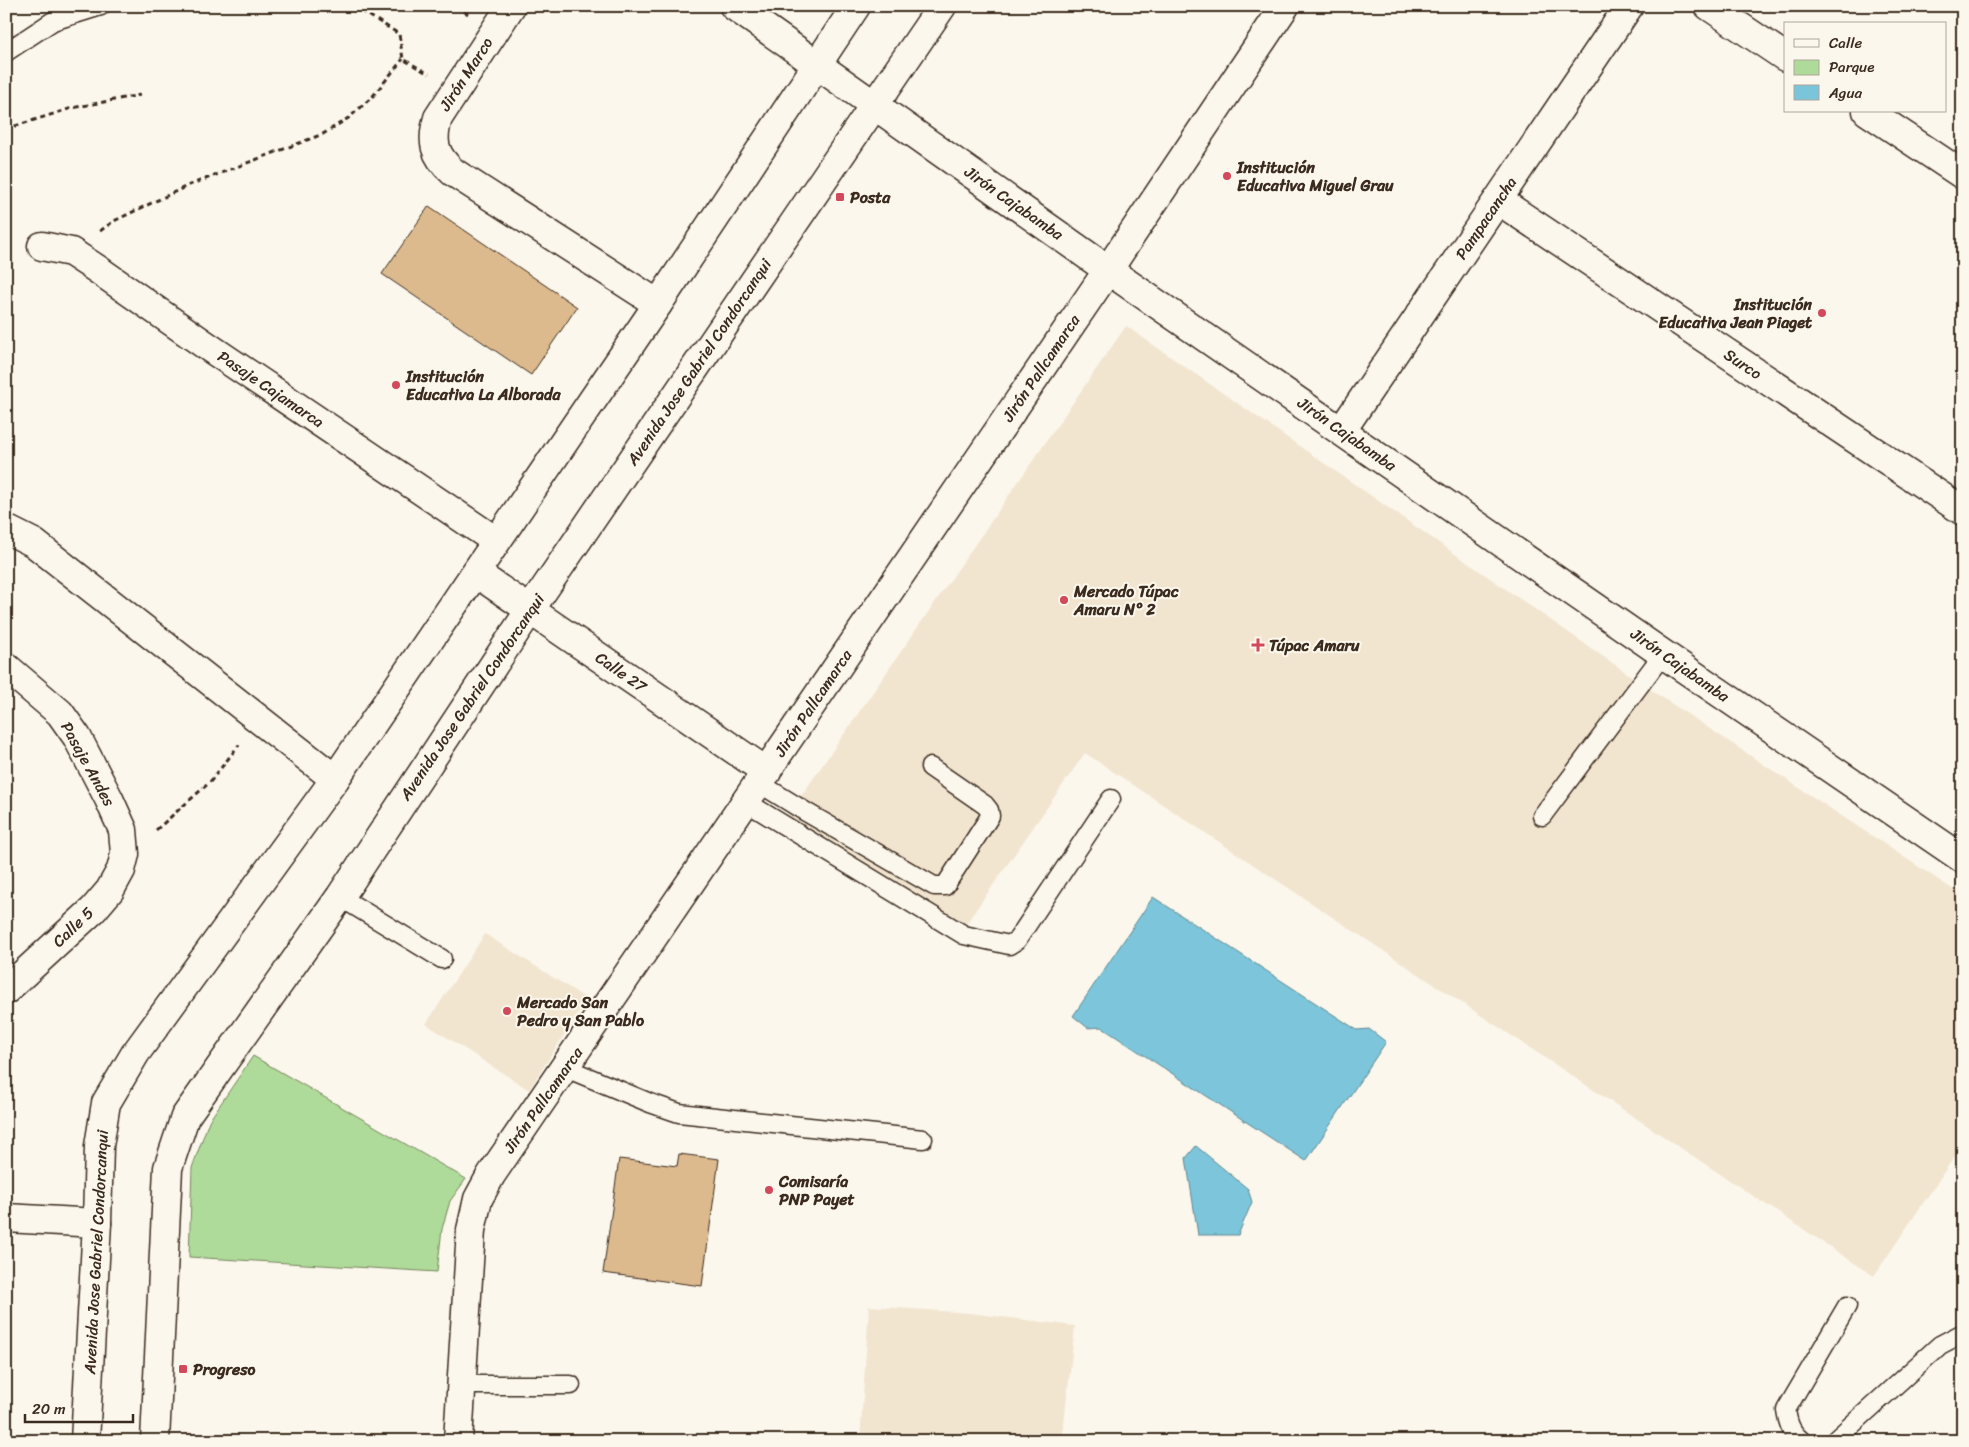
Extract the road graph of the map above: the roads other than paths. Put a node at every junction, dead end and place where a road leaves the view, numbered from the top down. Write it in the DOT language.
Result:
graph roads {
  1 [pos="101,6"];
  2 [pos="510,6"];
  3 [pos="734,6"];
  4 [pos="856,6"];
  5 [pos="942,6"];
  6 [pos="1285,6"];
  7 [pos="1629,6"];
  8 [pos="1709,6"];
  9 [pos="6,52"];
  10 [pos="1784,56"];
  11 [pos="818,64"];
  12 [pos="875,105"];
  13 [pos="1868,112"];
  14 [pos="1963,175"];
  15 [pos="1498,200"];
  16 [pos="42,246"];
  17 [pos="1108,270"];
  18 [pos="658,304"];
  19 [pos="1342,430"];
  20 [pos="1963,510"];
  21 [pos="6,529"];
  22 [pos="496,541"];
  23 [pos="476,573"];
  24 [pos="530,610"];
  25 [pos="1663,654"];
  26 [pos="6,667"];
  27 [pos="930,767"];
  28 [pos="335,779"];
  29 [pos="757,786"];
  30 [pos="1111,799"];
  31 [pos="1542,816"];
  32 [pos="125,854"];
  33 [pos="1963,859"];
  34 [pos="340,897"];
  35 [pos="442,960"];
  36 [pos="6,990"];
  37 [pos="566,1068"];
  38 [pos="923,1139"];
  39 [pos="6,1218"];
  40 [pos="97,1223"];
  41 [pos="1847,1306"];
  42 [pos="1963,1333"];
  43 [pos="462,1385"];
  44 [pos="571,1385"];
  45 [pos="85,1441"];
  46 [pos="155,1441"];
  47 [pos="458,1441"];
  48 [pos="1802,1441"];
  49 [pos="1834,1441"];
  1 -- 9 [label="lane"];
  2 -- 18 [label="street, Jirón Marco"];
  3 -- 11 [label="street, Jirón Cajabamba"];
  4 -- 11 [label="street, Avenida Jose Gabriel Condorcanqui"];
  5 -- 12 [label="street, Avenida Jose Gabriel Condorcanqui"];
  6 -- 17 [label="street, Jirón Pallcamarca"];
  7 -- 15 [label="street, Pampacancha"];
  8 -- 10 [label="street"];
  11 -- 12 [label="street, Jirón Cajabamba"];
  11 -- 18 [label="street, Avenida Jose Gabriel Condorcanqui"];
  12 -- 17 [label="street, Jirón Cajabamba"];
  12 -- 24 [label="street, Avenida Jose Gabriel Condorcanqui"];
  13 -- 14 [label="street"];
  15 -- 19 [label="street, Pampacancha"];
  15 -- 20 [label="street, Surco"];
  16 -- 22 [label="street, Pasaje Cajamarca"];
  17 -- 19 [label="street, Jirón Cajabamba"];
  17 -- 29 [label="street, Jirón Pallcamarca"];
  18 -- 22 [label="street, Avenida Jose Gabriel Condorcanqui"];
  19 -- 25 [label="street, Jirón Cajabamba"];
  21 -- 28 [label="street"];
  22 -- 23 [label="street, Avenida Jose Gabriel Condorcanqui"];
  23 -- 24 [label="street, Calle 27"];
  23 -- 28 [label="street, Avenida Jose Gabriel Condorcanqui"];
  24 -- 29 [label="street, Calle 27"];
  24 -- 34 [label="street, Avenida Jose Gabriel Condorcanqui"];
  25 -- 31 [label="lane"];
  25 -- 33 [label="street, Jirón Cajabamba"];
  26 -- 32 [label="street, Pasaje Andes"];
  27 -- 29 [label="lane"];
  28 -- 40 [label="street, Avenida Jose Gabriel Condorcanqui"];
  29 -- 30 [label="lane"];
  29 -- 37 [label="street, Jirón Pallcamarca"];
  32 -- 36 [label="street, Calle 5"];
  34 -- 35 [label="lane"];
  34 -- 46 [label="street, Avenida Jose Gabriel Condorcanqui"];
  37 -- 38 [label="lane"];
  37 -- 43 [label="street, Jirón Pallcamarca"];
  39 -- 40 [label="street"];
  40 -- 45 [label="street, Avenida Jose Gabriel Condorcanqui"];
  41 -- 48 [label="lane"];
  42 -- 49 [label="lane"];
  43 -- 44 [label="lane"];
  43 -- 47 [label="street, Jirón Pallcamarca"];
}
